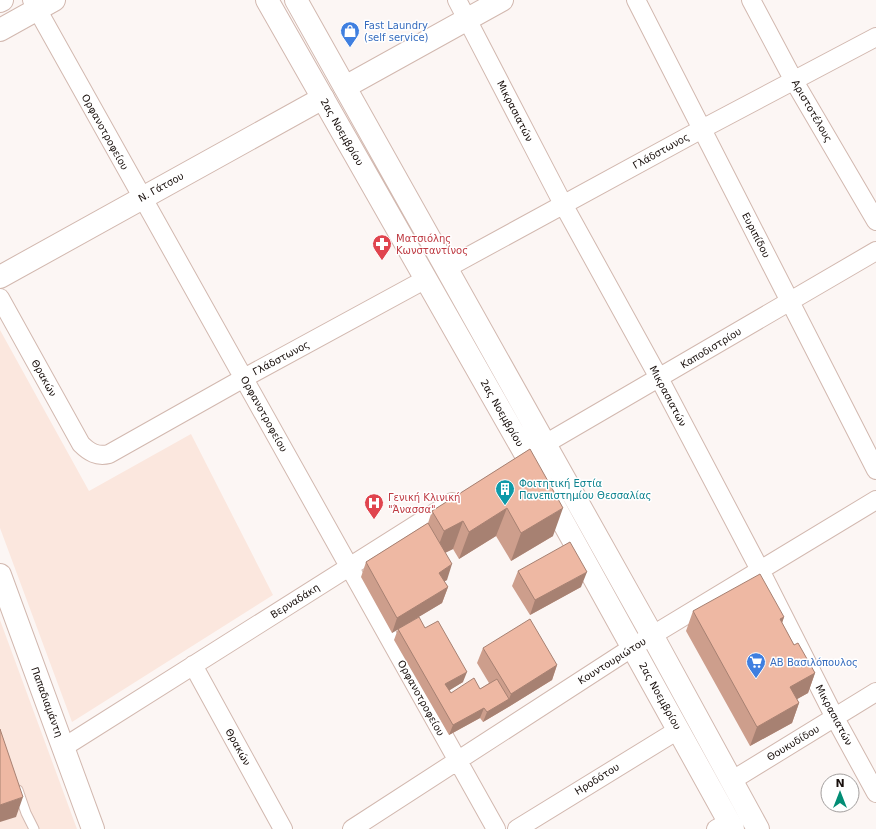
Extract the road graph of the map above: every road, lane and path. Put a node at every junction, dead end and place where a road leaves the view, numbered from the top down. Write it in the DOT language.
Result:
graph roads {
  1 [pos="267,0"];
  2 [pos="296,0"];
  3 [pos="457,0"];
  4 [pos="502,0"];
  5 [pos="636,0"];
  6 [pos="751,0"];
  7 [pos="41,3"];
  8 [pos="467,19"];
  9 [pos="0,30"];
  10 [pos="876,37"];
  11 [pos="794,81"];
  12 [pos="345,87"];
  13 [pos="323,98"];
  14 [pos="702,129"];
  15 [pos="142,198"];
  16 [pos="563,204"];
  17 [pos="876,222"];
  18 [pos="876,250"];
  19 [pos="446,268"];
  20 [pos="0,277"];
  21 [pos="426,279"];
  22 [pos="0,298"];
  23 [pos="790,301"];
  24 [pos="244,378"];
  25 [pos="659,378"];
  26 [pos="545,444"];
  27 [pos="94,454"];
  28 [pos="519,459"];
  29 [pos="876,470"];
  30 [pos="467,492"];
  31 [pos="876,500"];
  32 [pos="349,567"];
  33 [pos="760,570"];
  34 [pos="0,575"];
  35 [pos="652,635"];
  36 [pos="632,647"];
  37 [pos="193,665"];
  38 [pos="876,692"];
  39 [pos="835,718"];
  40 [pos="678,730"];
  41 [pos="64,747"];
  42 [pos="456,761"];
  43 [pos="731,781"];
  44 [pos="17,784"];
  45 [pos="876,793"];
  46 [pos="726,827"];
  47 [pos="34,829"];
  48 [pos="93,829"];
  49 [pos="283,829"];
  50 [pos="352,829"];
  51 [pos="496,829"];
  52 [pos="517,829"];
  53 [pos="758,829"];
  1 -- 13 [label="main road, 2ας Νοεμβρίου"];
  2 -- 12 [label="main road"];
  3 -- 8 [label="street, Μικρασιατών"];
  4 -- 8 [label="main road"];
  5 -- 14 [label="street, Ευριπίδου"];
  6 -- 11 [label="street, Αριστοτέλους"];
  7 -- 9 [label="main road"];
  7 -- 15 [label="street, Ορφανοτροφείου"];
  8 -- 12 [label="main road"];
  8 -- 16 [label="street, Μικρασιατών"];
  10 -- 11 [label="street, Γλάδστωνος"];
  11 -- 14 [label="street, Γλάδστωνος"];
  11 -- 17 [label="street, Αριστοτέλους"];
  12 -- 19 [label="main road"];
  13 -- 15 [label="main road, Ν. Γάτσου"];
  13 -- 21 [label="main road, 2ας Νοεμβρίου"];
  14 -- 16 [label="street, Γλάδστωνος"];
  14 -- 23 [label="street, Ευριπίδου"];
  15 -- 20 [label="main road, Ν. Γάτσου"];
  15 -- 24 [label="street, Ορφανοτροφείου"];
  16 -- 19 [label="street, Γλάδστωνος"];
  16 -- 25 [label="street, Μικρασιατών"];
  18 -- 23 [label="street, Καποδιστρίου"];
  19 -- 26 [label="main road"];
  21 -- 24 [label="street, Γλάδστωνος"];
  21 -- 28 [label="main road, 2ας Νοεμβρίου"];
  22 -- 27 [label="street, Θρακών"];
  23 -- 25 [label="street, Καποδιστρίου"];
  23 -- 29 [label="street, Ευριπίδου"];
  24 -- 27 [label="street, Γλάδστωνος"];
  24 -- 32 [label="street, Ορφανοτροφείου"];
  25 -- 26 [label="street, Καποδιστρίου"];
  25 -- 33 [label="street, Μικρασιατών"];
  26 -- 28 [label="street, Καποδιστρίου"];
  26 -- 35 [label="main road"];
  28 -- 36 [label="main road, 2ας Νοεμβρίου"];
  30 -- 32 [label="street, Βερναδάκη"];
  31 -- 33 [label="street, Κουντουριώτου"];
  32 -- 37 [label="street, Βερναδάκη"];
  32 -- 42 [label="street, Ορφανοτροφείου"];
  33 -- 35 [label="street, Κουντουριώτου"];
  33 -- 39 [label="street, Μικρασιατών"];
  34 -- 41 [label="main road, Παπαδιαμάντη"];
  35 -- 36 [label="street, Κουντουριώτου"];
  35 -- 43 [label="main road"];
  36 -- 40 [label="main road, 2ας Νοεμβρίου"];
  36 -- 42 [label="street, Κουντουριώτου"];
  37 -- 41 [label="street, Βερναδάκη"];
  37 -- 49 [label="street, Θρακών"];
  38 -- 39 [label="street, Θουκυδίδου"];
  39 -- 43 [label="street, Θουκυδίδου"];
  39 -- 45 [label="street, Μικρασιατών"];
  40 -- 46 [label="main road, 2ας Νοεμβρίου"];
  40 -- 52 [label="street, Ηροδότου"];
  41 -- 48 [label="main road, Παπαδιαμάντη"];
  42 -- 50 [label="street, Κουντουριώτου"];
  42 -- 51 [label="street, Ορφανοτροφείου"];
  43 -- 53 [label="main road"];
  44 -- 47 [label="lane"];
}
